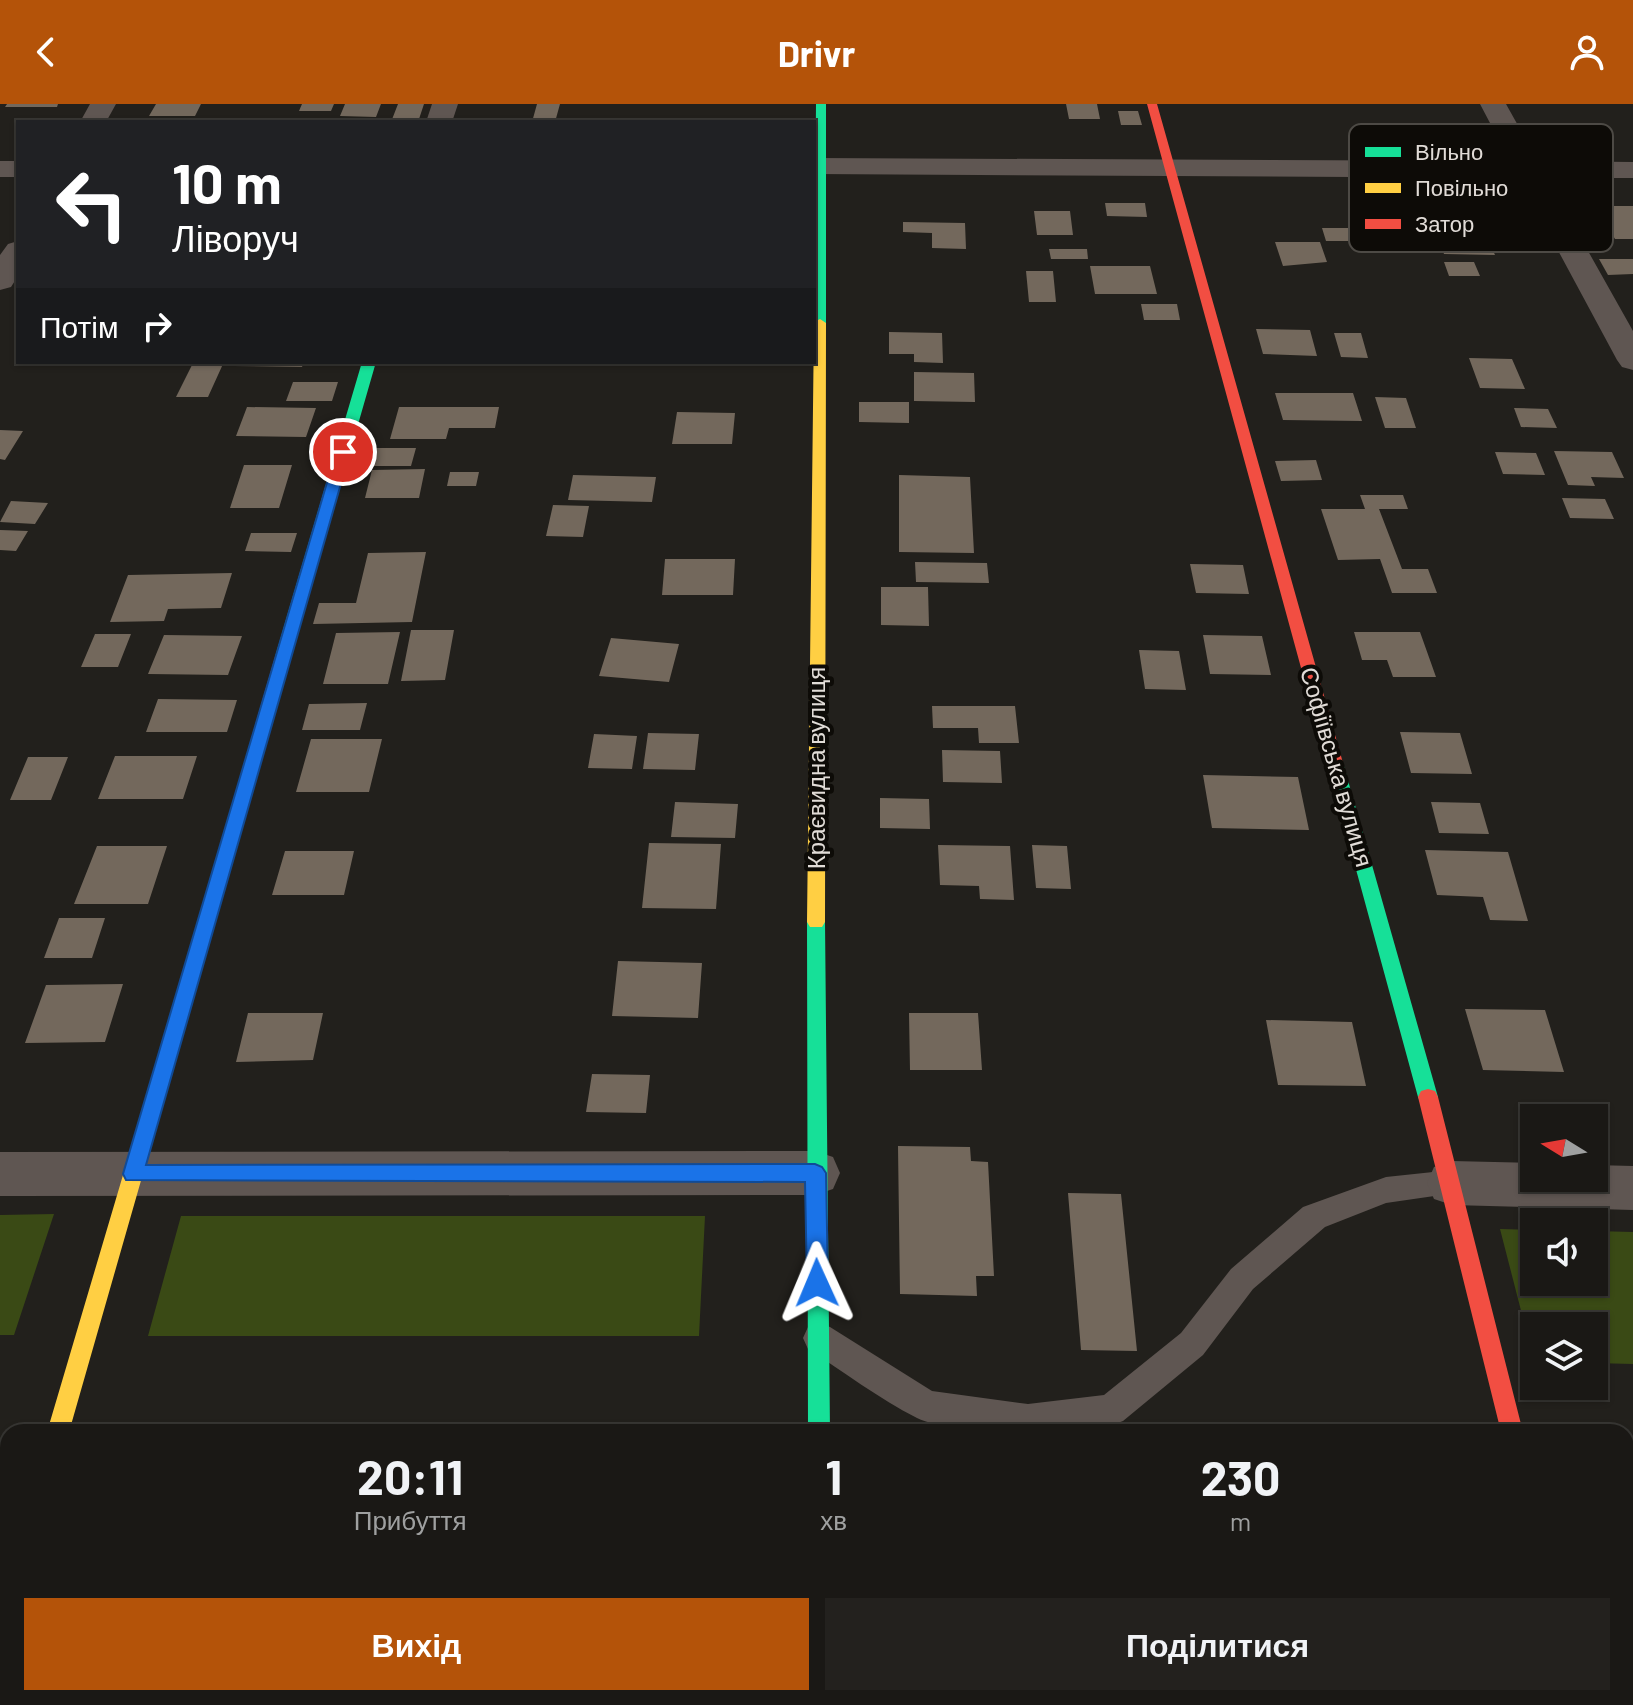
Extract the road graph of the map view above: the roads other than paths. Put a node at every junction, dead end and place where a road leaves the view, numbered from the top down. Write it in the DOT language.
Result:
graph roads {
  1 [pos="821,104"];
  2 [pos="1152,104"];
  3 [pos="1493,104"];
  4 [pos="1504,124"];
  5 [pos="817,166"];
  6 [pos="1170,168"];
  7 [pos="1349,169"];
  8 [pos="1613,170"];
  9 [pos="1633,170"];
  10 [pos="1574,252"];
  11 [pos="16,253"];
  12 [pos="0,281"];
  13 [pos="1633,360"];
  14 [pos="368,364"];
  15 [pos="815,1173"];
  16 [pos="0,1174"];
  17 [pos="133,1174"];
  18 [pos="1452,1183"];
  19 [pos="1633,1188"];
  20 [pos="819,1338"];
  21 [pos="60,1424"];
  22 [pos="819,1424"];
  23 [pos="1510,1424"];
  1 -- 5 [label="street, Краєвидна вулиця"];
  2 -- 6 [label="street, Софіївська вулиця"];
  3 -- 4 [label="street"];
  5 -- 6 [label="street"];
  5 -- 15 [label="street, Краєвидна вулиця"];
  6 -- 7 [label="street"];
  6 -- 18 [label="street, Софіївська вулиця"];
  8 -- 9 [label="street"];
  10 -- 13 [label="street"];
  11 -- 12 [label="street"];
  14 -- 17 [label="street"];
  15 -- 17 [label="street"];
  15 -- 20 [label="street, Краєвидна вулиця"];
  16 -- 17 [label="street"];
  17 -- 21 [label="street"];
  18 -- 19 [label="street"];
  18 -- 20 [label="lane"];
  18 -- 23 [label="street, Софіївська вулиця"];
  20 -- 22 [label="street, Краєвидна вулиця"];
}
